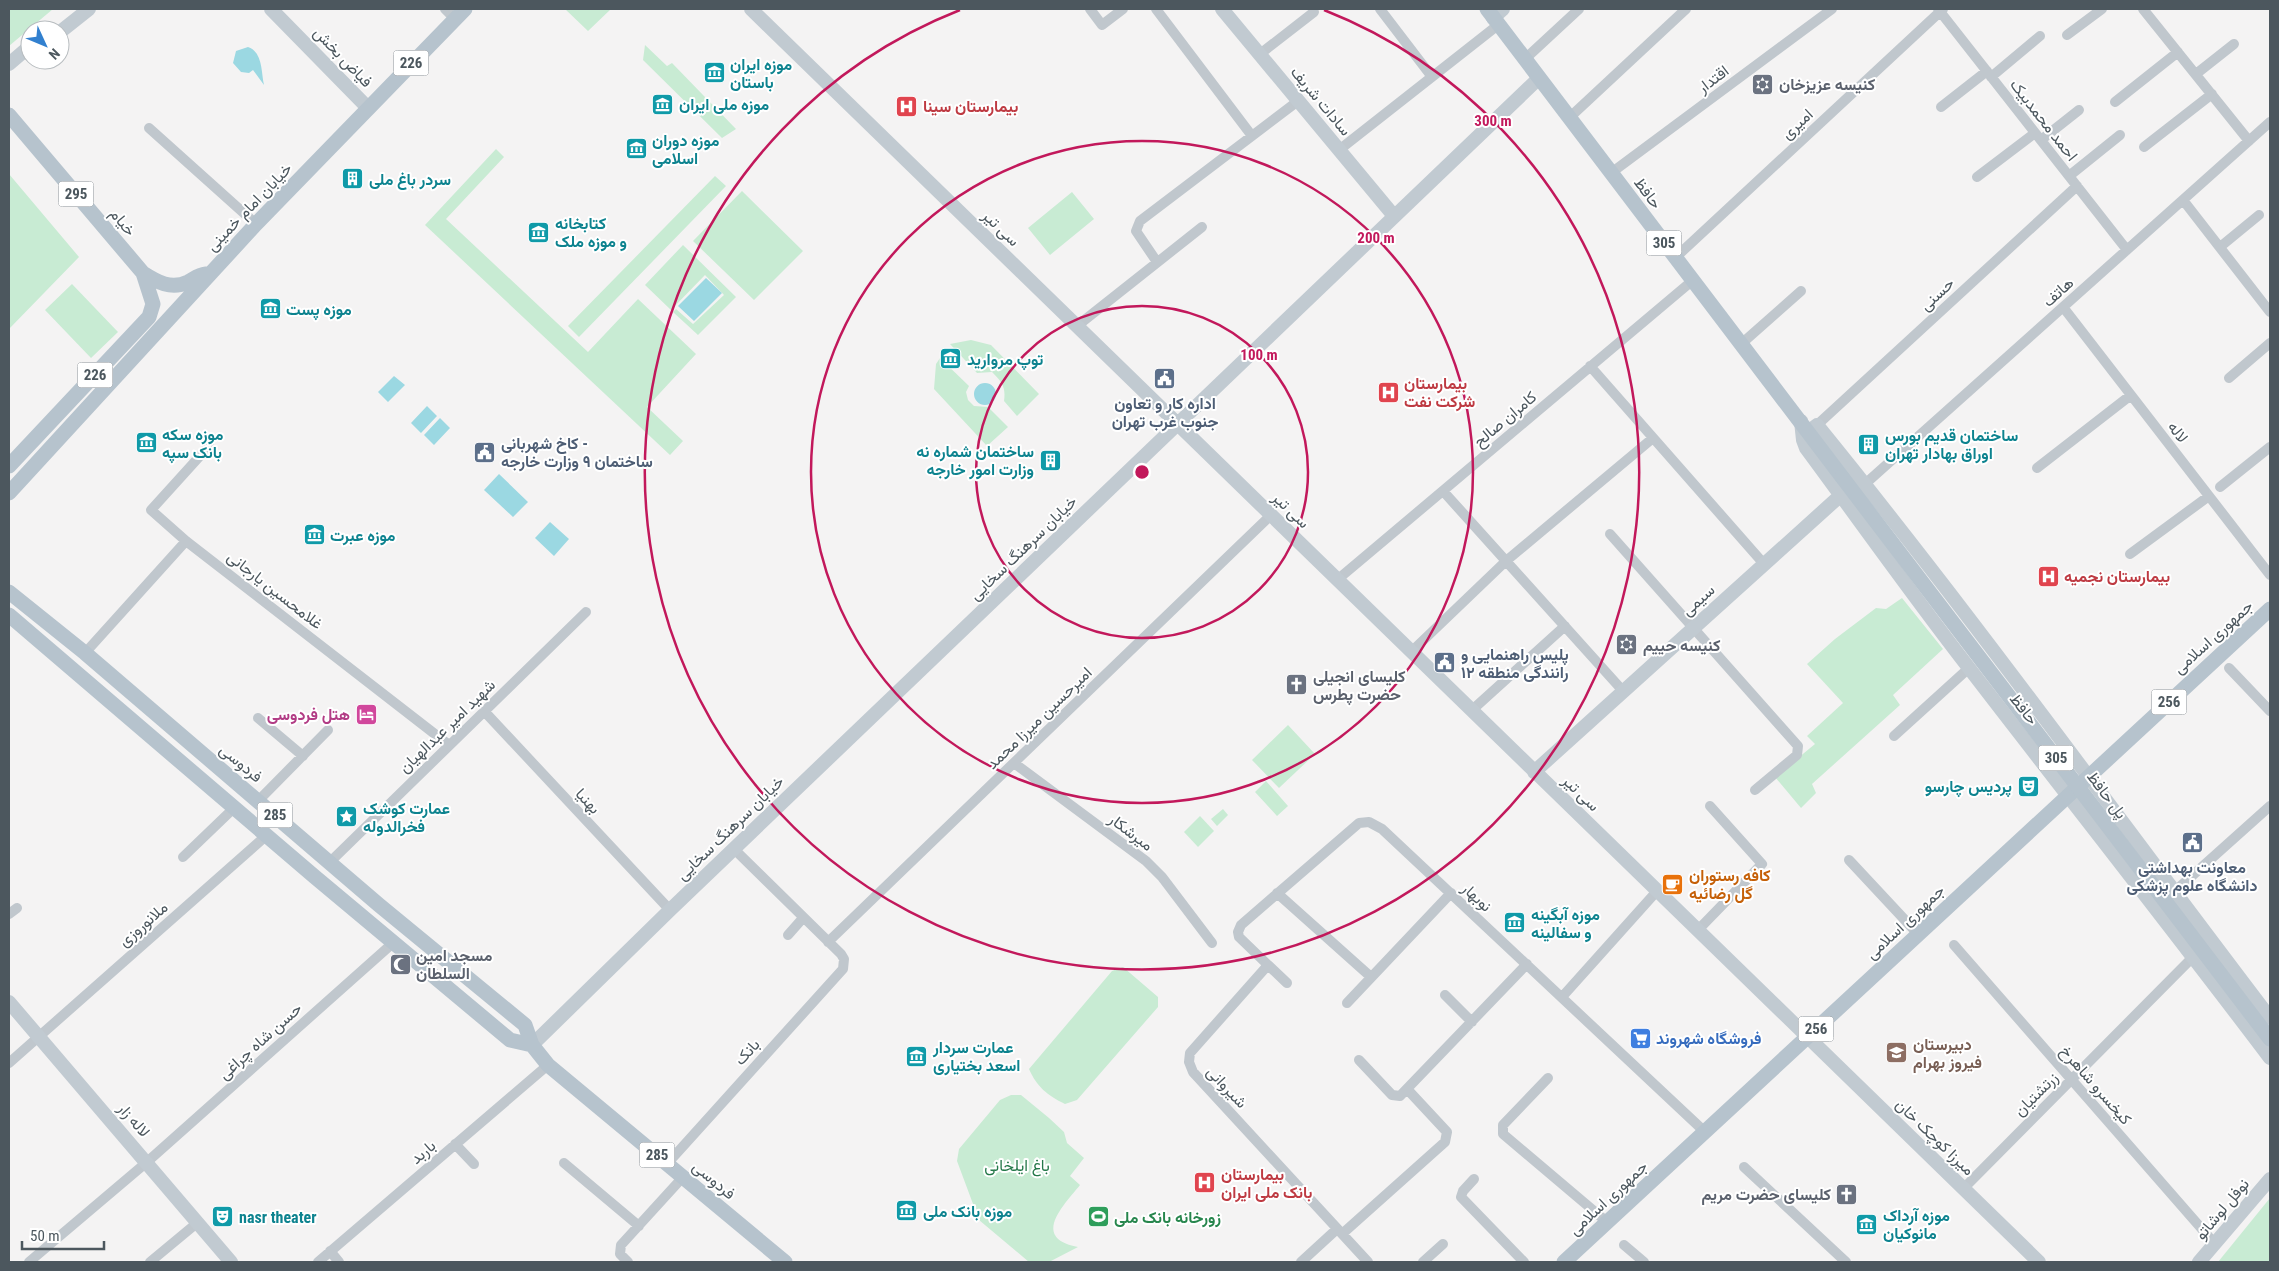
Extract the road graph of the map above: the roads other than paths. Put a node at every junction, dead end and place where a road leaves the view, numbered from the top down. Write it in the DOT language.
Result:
graph roads {
  1 [pos="76,9"];
  2 [pos="89,9"];
  3 [pos="271,9"];
  4 [pos="282,9"];
  5 [pos="751,9"];
  6 [pos="1090,9"];
  7 [pos="1123,9"];
  8 [pos="1156,9"];
  9 [pos="1222,9"];
  10 [pos="1380,9"];
  11 [pos="1578,9"];
  12 [pos="1686,9"];
  13 [pos="1832,9"];
  14 [pos="2102,9"];
  15 [pos="2143,9"];
  16 [pos="1940,10"];
  17 [pos="455,12"];
  18 [pos="1314,12"];
  19 [pos="1495,15"];
  20 [pos="62,20"];
  21 [pos="70,24"];
  22 [pos="2067,35"];
  23 [pos="2040,36"];
  24 [pos="2234,44"];
  25 [pos="2178,52"];
  26 [pos="1260,54"];
  27 [pos="20,55"];
  28 [pos="1525,59"];
  29 [pos="9,64"];
  30 [pos="20,64"];
  31 [pos="9,73"];
  32 [pos="1989,74"];
  33 [pos="2196,74"];
  34 [pos="1432,77"];
  35 [pos="1539,78"];
  36 [pos="2212,94"];
  37 [pos="1298,101"];
  38 [pos="2114,102"];
  39 [pos="371,105"];
  40 [pos="1941,107"];
  41 [pos="2079,110"];
  42 [pos="9,115"];
  43 [pos="1569,118"];
  44 [pos="2270,122"];
  45 [pos="149,128"];
  46 [pos="2120,135"];
  47 [pos="1252,136"];
  48 [pos="2038,137"];
  49 [pos="2249,141"];
  50 [pos="2144,147"];
  51 [pos="1339,150"];
  52 [pos="1611,173"];
  53 [pos="2069,176"];
  54 [pos="1977,177"];
  55 [pos="2077,186"];
  56 [pos="2183,200"];
  57 [pos="2259,215"];
  58 [pos="1394,216"];
  59 [pos="256,224"];
  60 [pos="1202,227"];
  61 [pos="2220,246"];
  62 [pos="2127,250"];
  63 [pos="1675,258"];
  64 [pos="1157,262"];
  65 [pos="143,273"];
  66 [pos="210,273"];
  67 [pos="1692,280"];
  68 [pos="1801,291"];
  69 [pos="2269,306"];
  70 [pos="2063,307"];
  71 [pos="1076,326"];
  72 [pos="2270,343"];
  73 [pos="1740,345"];
  74 [pos="1590,366"];
  75 [pos="2229,378"];
  76 [pos="2131,394"];
  77 [pos="1177,424"];
  78 [pos="1809,425"];
  79 [pos="1654,438"];
  80 [pos="209,446"];
  81 [pos="2270,447"];
  82 [pos="9,466"];
  83 [pos="2037,468"];
  84 [pos="1842,477"];
  85 [pos="1866,484"];
  86 [pos="2220,487"];
  87 [pos="1443,491"];
  88 [pos="9,493"];
  89 [pos="1841,494"];
  90 [pos="2209,496"];
  91 [pos="1271,515"];
  92 [pos="1610,534"];
  93 [pos="186,541"];
  94 [pos="2130,554"];
  95 [pos="1506,561"];
  96 [pos="1764,564"];
  97 [pos="2270,575"];
  98 [pos="1337,580"];
  99 [pos="9,592"];
  100 [pos="2270,609"];
  101 [pos="586,612"];
  102 [pos="9,615"];
  103 [pos="1565,626"];
  104 [pos="1693,628"];
  105 [pos="1411,652"];
  106 [pos="85,653"];
  107 [pos="2224,662"];
  108 [pos="72,667"];
  109 [pos="1969,668"];
  110 [pos="1623,691"];
  111 [pos="484,711"];
  112 [pos="1472,711"];
  113 [pos="2270,711"];
  114 [pos="2044,715"];
  115 [pos="258,718"];
  116 [pos="328,730"];
  117 [pos="2020,732"];
  118 [pos="1894,736"];
  119 [pos="450,745"];
  120 [pos="303,756"];
  121 [pos="1014,763"];
  122 [pos="1534,772"];
  123 [pos="2089,775"];
  124 [pos="1755,790"];
  125 [pos="2068,794"];
  126 [pos="258,801"];
  127 [pos="1710,806"];
  128 [pos="2270,806"];
  129 [pos="235,807"];
  130 [pos="267,835"];
  131 [pos="734,849"];
  132 [pos="183,857"];
  133 [pos="1849,860"];
  134 [pos="330,862"];
  135 [pos="315,877"];
  136 [pos="1657,891"];
  137 [pos="2174,892"];
  138 [pos="1277,893"];
  139 [pos="1451,893"];
  140 [pos="379,905"];
  141 [pos="670,910"];
  142 [pos="365,918"];
  143 [pos="803,918"];
  144 [pos="407,927"];
  145 [pos="1698,931"];
  146 [pos="1918,934"];
  147 [pos="788,935"];
  148 [pos="828,942"];
  149 [pos="393,943"];
  150 [pos="1212,943"];
  151 [pos="1954,945"];
  152 [pos="2193,957"];
  153 [pos="1527,964"];
  154 [pos="1268,966"];
  155 [pos="1371,977"];
  156 [pos="1287,983"];
  157 [pos="1445,995"];
  158 [pos="1562,997"];
  159 [pos="9,1002"];
  160 [pos="1347,1003"];
  161 [pos="2270,1018"];
  162 [pos="1472,1022"];
  163 [pos="38,1036"];
  164 [pos="1806,1037"];
  165 [pos="2270,1038"];
  166 [pos="532,1045"];
  167 [pos="2270,1058"];
  168 [pos="1359,1060"];
  169 [pos="9,1063"];
  170 [pos="548,1065"];
  171 [pos="1548,1078"];
  172 [pos="2072,1080"];
  173 [pos="1407,1089"];
  174 [pos="1705,1132"];
  175 [pos="455,1144"];
  176 [pos="146,1162"];
  177 [pos="564,1163"];
  178 [pos="474,1164"];
  179 [pos="667,1164"];
  180 [pos="1744,1167"];
  181 [pos="683,1177"];
  182 [pos="1474,1179"];
  183 [pos="2270,1179"];
  184 [pos="1963,1189"];
  185 [pos="1607,1222"];
  186 [pos="197,1223"];
  187 [pos="639,1226"];
  188 [pos="1339,1231"];
  189 [pos="1443,1244"];
  190 [pos="2215,1244"];
  191 [pos="1624,1245"];
  192 [pos="330,1251"];
  193 [pos="29,1262"];
  194 [pos="150,1262"];
  195 [pos="231,1262"];
  196 [pos="318,1262"];
  197 [pos="339,1262"];
  198 [pos="628,1262"];
  199 [pos="785,1262"];
  200 [pos="1301,1262"];
  201 [pos="1368,1262"];
  202 [pos="1423,1262"];
  203 [pos="1524,1262"];
  204 [pos="1564,1262"];
  205 [pos="1644,1262"];
  206 [pos="1846,1262"];
  207 [pos="2039,1262"];
  208 [pos="2200,1262"];
  1 -- 20 [label="main road"];
  2 -- 21 [label="main road"];
  3 -- 39 [label="main road, فیاض بخش"];
  4 -- 39 [label="main road"];
  5 -- 71 [label="main road, سی تیر"];
  6 -- 7 [label="street"];
  8 -- 47 [label="street"];
  9 -- 26 [label="main road, سادات شریف"];
  10 -- 34 [label="street"];
  11 -- 28 [label="street"];
  12 -- 43 [label="street"];
  13 -- 52 [label="street, اقتدار"];
  14 -- 22 [label="street"];
  15 -- 25 [label="street"];
  16 -- 32 [label="street, احمد محمدبیک"];
  16 -- 63 [label="street, امیری"];
  17 -- 39 [label="main road, خیابان امام خمینی / 226"];
  18 -- 26 [label="street"];
  19 -- 28 [label="main road, حافظ / 305"];
  19 -- 34 [label="street"];
  23 -- 32 [label="street"];
  24 -- 33 [label="street"];
  25 -- 33 [label="street"];
  25 -- 38 [label="street"];
  26 -- 37 [label="main road, سادات شریف"];
  27 -- 29 [label="main road"];
  28 -- 35 [label="main road, حافظ / 305"];
  30 -- 31 [label="main road"];
  32 -- 40 [label="street"];
  32 -- 48 [label="street, احمد محمدبیک"];
  33 -- 36 [label="street"];
  34 -- 51 [label="street"];
  35 -- 43 [label="main road, حافظ / 305"];
  35 -- 58 [label="main road, خیابان سرهنگ سخایی"];
  36 -- 49 [label="street"];
  36 -- 50 [label="street"];
  37 -- 47 [label="street"];
  37 -- 51 [label="main road, سادات شریف"];
  39 -- 59 [label="main road, خیابان امام خمینی / 226"];
  41 -- 48 [label="street"];
  42 -- 65 [label="main road, خیام / 295"];
  43 -- 52 [label="main road, حافظ / 305"];
  44 -- 49 [label="street, هاتف"];
  45 -- 59 [label="street"];
  46 -- 53 [label="street"];
  47 -- 64 [label="street"];
  48 -- 53 [label="street, احمد محمدبیک"];
  48 -- 54 [label="street"];
  49 -- 56 [label="street, هاتف"];
  51 -- 58 [label="main road, سادات شریف"];
  52 -- 63 [label="main road, حافظ / 305"];
  53 -- 55 [label="street, احمد محمدبیک"];
  55 -- 62 [label="street, احمد محمدبیک"];
  55 -- 78 [label="street, حسنی"];
  56 -- 61 [label="street"];
  56 -- 62 [label="street, هاتف"];
  57 -- 61 [label="street"];
  58 -- 77 [label="main road, خیابان سرهنگ سخایی"];
  59 -- 66 [label="main road, خیابان امام خمینی / 226"];
  60 -- 64 [label="street"];
  61 -- 69 [label="street"];
  62 -- 70 [label="street, هاتف"];
  63 -- 67 [label="main road, حافظ / 305"];
  64 -- 71 [label="street"];
  65 -- 66 [label="main road, خیام / 295"];
  65 -- 82 [label="main road, 226"];
  66 -- 88 [label="main road, خیابان امام خمینی / 226"];
  67 -- 73 [label="main road, حافظ / 305"];
  67 -- 74 [label="street, کامران صالح"];
  68 -- 73 [label="street"];
  70 -- 76 [label="street, لاله"];
  70 -- 85 [label="street, هاتف"];
  71 -- 77 [label="main road, سی تیر"];
  72 -- 75 [label="street"];
  73 -- 78 [label="main road, حافظ / 305"];
  74 -- 79 [label="street"];
  74 -- 87 [label="street, کامران صالح"];
  76 -- 83 [label="street"];
  76 -- 90 [label="street, لاله"];
  77 -- 91 [label="main road, سی تیر"];
  77 -- 131 [label="main road, خیابان سرهنگ سخایی"];
  78 -- 84 [label="main road, حافظ / 305"];
  78 -- 85 [label="main road, حافظ"];
  78 -- 89 [label="main road, حافظ"];
  79 -- 95 [label="street"];
  79 -- 96 [label="street"];
  80 -- 93 [label="street, غلامحسین یارجانی"];
  81 -- 86 [label="street"];
  84 -- 165 [label="main road, پل حافظ / 305, bridge"];
  85 -- 114 [label="main road, حافظ"];
  87 -- 95 [label="street"];
  87 -- 98 [label="street, کامران صالح"];
  89 -- 96 [label="main road, سیمی"];
  89 -- 109 [label="main road, حافظ"];
  90 -- 94 [label="street"];
  90 -- 97 [label="street, لاله"];
  91 -- 98 [label="main road, سی تیر"];
  91 -- 121 [label="street, امیرحسین میرزا محمد"];
  92 -- 104 [label="street"];
  93 -- 106 [label="street"];
  93 -- 119 [label="street, غلامحسین یارجانی"];
  95 -- 103 [label="street"];
  95 -- 105 [label="street"];
  96 -- 104 [label="main road, سیمی"];
  98 -- 105 [label="main road, سی تیر"];
  99 -- 106 [label="main road, فردوسی / 285"];
  100 -- 107 [label="main road, جمهوری اسلامی / 256"];
  101 -- 111 [label="street, شهید امیر عبدالهیان"];
  102 -- 108 [label="main road, 285"];
  103 -- 110 [label="street"];
  103 -- 112 [label="street"];
  104 -- 110 [label="main road, سیمی"];
  104 -- 124 [label="street"];
  105 -- 112 [label="main road, سی تیر"];
  106 -- 108 [label="main road"];
  106 -- 126 [label="main road, فردوسی / 285"];
  107 -- 113 [label="street"];
  107 -- 123 [label="main road, جمهوری اسلامی / 256"];
  108 -- 129 [label="main road, 285"];
  109 -- 117 [label="main road, حافظ"];
  109 -- 118 [label="street"];
  110 -- 122 [label="main road, سیمی"];
  111 -- 119 [label="street, شهید امیر عبدالهیان"];
  111 -- 141 [label="street, بهنیا"];
  112 -- 122 [label="main road, سی تیر"];
  114 -- 117 [label="main road"];
  114 -- 123 [label="main road, حافظ"];
  115 -- 120 [label="street"];
  116 -- 120 [label="street"];
  117 -- 125 [label="main road, حافظ"];
  119 -- 134 [label="street, شهید امیر عبدالهیان"];
  120 -- 126 [label="street"];
  121 -- 148 [label="street, امیرحسین میرزا محمد"];
  121 -- 150 [label="street, میرشکار"];
  122 -- 136 [label="main road, سی تیر"];
  123 -- 125 [label="main road, جمهوری اسلامی / 256"];
  123 -- 137 [label="main road, حافظ"];
  125 -- 146 [label="main road, جمهوری اسلامی / 256"];
  125 -- 152 [label="main road, حافظ"];
  126 -- 134 [label="main road, فردوسی / 285"];
  127 -- 145 [label="street"];
  128 -- 137 [label="street"];
  129 -- 130 [label="main road, 285"];
  129 -- 132 [label="street"];
  130 -- 135 [label="main road, 285"];
  130 -- 163 [label="street, ملانوروزی"];
  131 -- 141 [label="main road, خیابان سرهنگ سخایی"];
  131 -- 143 [label="street"];
  133 -- 146 [label="street"];
  134 -- 135 [label="main road"];
  134 -- 140 [label="main road, فردوسی / 285"];
  135 -- 142 [label="main road, 285"];
  136 -- 145 [label="main road, سی تیر"];
  136 -- 158 [label="street"];
  137 -- 161 [label="main road, حافظ"];
  138 -- 139 [label="street, نوبهار"];
  138 -- 154 [label="street, نوبهار"];
  138 -- 155 [label="street"];
  139 -- 153 [label="street, نوبهار"];
  139 -- 155 [label="street"];
  140 -- 142 [label="main road"];
  140 -- 144 [label="main road, فردوسی / 285"];
  141 -- 166 [label="main road, خیابان سرهنگ سخایی"];
  142 -- 149 [label="main road, 285"];
  143 -- 147 [label="street"];
  143 -- 148 [label="street"];
  144 -- 149 [label="main road"];
  144 -- 166 [label="main road, فردوسی / 285"];
  145 -- 164 [label="main road, سی تیر"];
  146 -- 164 [label="main road, جمهوری اسلامی / 256"];
  148 -- 179 [label="street, بانک"];
  149 -- 166 [label="main road, 285"];
  149 -- 176 [label="street, حسن شاه چراغی"];
  151 -- 172 [label="street, کیخسرو شاهرخ"];
  152 -- 167 [label="main road, حافظ"];
  152 -- 172 [label="street, زرتشتیان"];
  153 -- 158 [label="street, نوبهار"];
  153 -- 162 [label="street"];
  154 -- 156 [label="street"];
  154 -- 188 [label="street, شیروانی"];
  155 -- 160 [label="street"];
  157 -- 162 [label="street"];
  158 -- 174 [label="street, نوبهار"];
  159 -- 163 [label="main road, لاله زار"];
  162 -- 173 [label="street"];
  163 -- 169 [label="street, ملانوروزی"];
  163 -- 176 [label="main road, لاله زار"];
  164 -- 174 [label="main road, جمهوری اسلامی / 256"];
  164 -- 184 [label="main road, میرزا کوچک خان"];
  166 -- 170 [label="main road, فردوسی / 285"];
  168 -- 173 [label="street"];
  170 -- 175 [label="street, باربد"];
  170 -- 179 [label="main road, فردوسی / 285"];
  171 -- 185 [label="street"];
  172 -- 184 [label="street, زرتشتیان"];
  172 -- 190 [label="street, کیخسرو شاهرخ"];
  173 -- 188 [label="street"];
  174 -- 185 [label="main road, جمهوری اسلامی / 256"];
  175 -- 178 [label="street"];
  175 -- 192 [label="street, باربد"];
  176 -- 186 [label="main road, لاله زار"];
  176 -- 193 [label="street, حسن شاه چراغی"];
  177 -- 187 [label="street"];
  179 -- 181 [label="main road, فردوسی / 285"];
  180 -- 206 [label="street"];
  181 -- 187 [label="street"];
  181 -- 199 [label="main road, فردوسی / 285"];
  182 -- 203 [label="street"];
  183 -- 190 [label="main road, نوفل لوشاتو"];
  184 -- 207 [label="main road, میرزا کوچک خان"];
  185 -- 204 [label="main road, جمهوری اسلامی / 256"];
  186 -- 194 [label="street"];
  186 -- 195 [label="main road, لاله زار"];
  187 -- 198 [label="street"];
  188 -- 200 [label="street"];
  188 -- 201 [label="street, شیروانی"];
  189 -- 202 [label="street"];
  190 -- 208 [label="main road, نوفل لوشاتو"];
  191 -- 205 [label="street"];
  192 -- 196 [label="street, باربد"];
  192 -- 197 [label="street"];
}
